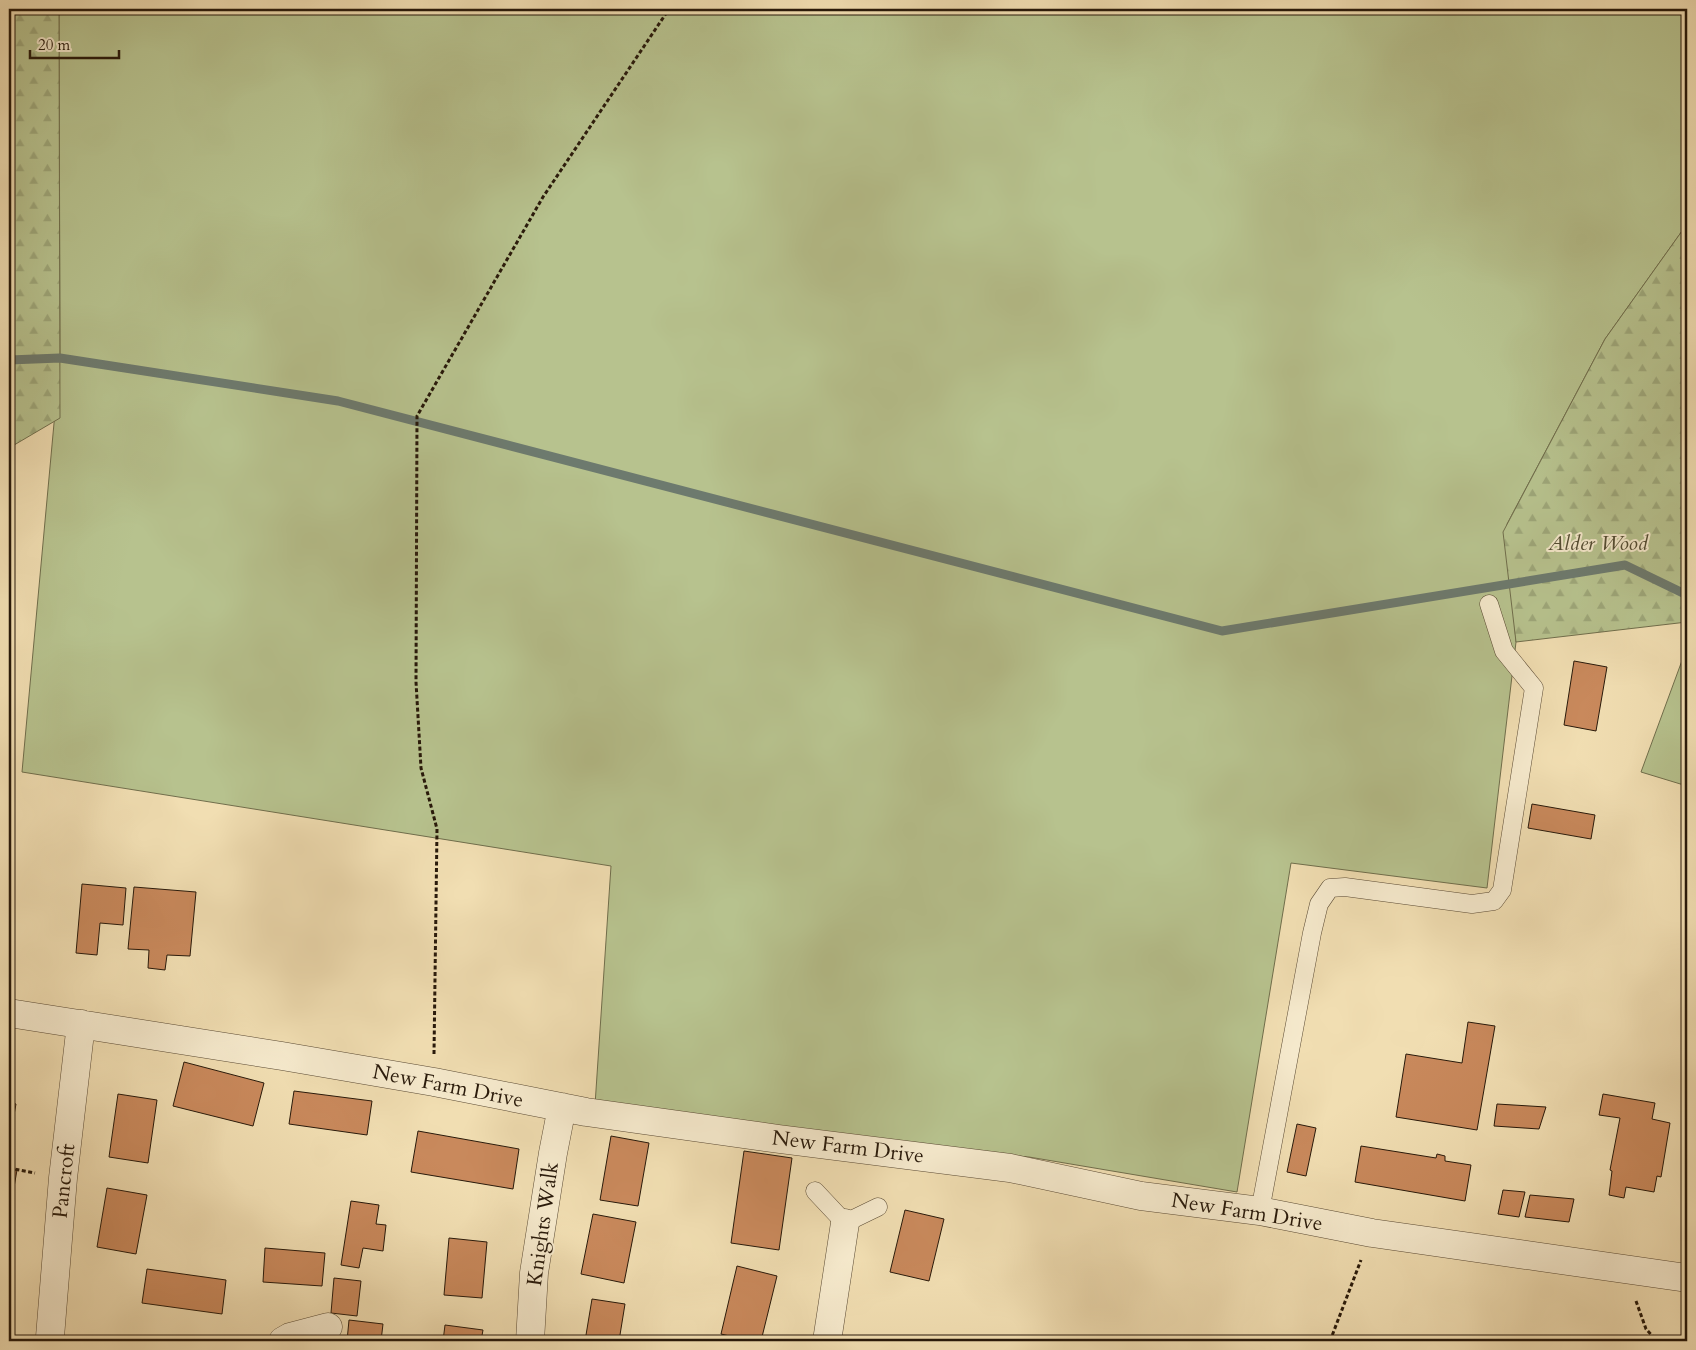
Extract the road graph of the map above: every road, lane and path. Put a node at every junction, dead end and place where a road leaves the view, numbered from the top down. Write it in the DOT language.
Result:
graph roads {
  1 [pos="669,9"];
  2 [pos="1489,604"];
  3 [pos="9,1013"];
  4 [pos="81,1024"];
  5 [pos="434,1082"];
  6 [pos="562,1107"];
  7 [pos="815,1191"];
  8 [pos="878,1207"];
  9 [pos="1260,1211"];
  10 [pos="844,1223"];
  11 [pos="1372,1233"];
  12 [pos="1638,1270"];
  13 [pos="1687,1278"];
  14 [pos="328,1328"];
  15 [pos="50,1340"];
  16 [pos="284,1341"];
  17 [pos="530,1341"];
  18 [pos="827,1341"];
  19 [pos="1330,1341"];
  20 [pos="1657,1341"];
  1 -- 5 [label="path"];
  2 -- 9 [label="lane"];
  3 -- 4 [label="street, New Farm Drive"];
  4 -- 5 [label="street, New Farm Drive"];
  4 -- 15 [label="street, Pancroft"];
  5 -- 6 [label="street, New Farm Drive"];
  6 -- 9 [label="street, New Farm Drive"];
  6 -- 17 [label="street, Knights Walk"];
  7 -- 10 [label="lane"];
  8 -- 10 [label="lane"];
  9 -- 11 [label="street, New Farm Drive"];
  10 -- 18 [label="street"];
  11 -- 12 [label="street, New Farm Drive"];
  11 -- 19 [label="path"];
  12 -- 13 [label="street, New Farm Drive"];
  12 -- 20 [label="path"];
  14 -- 16 [label="street"];
}
